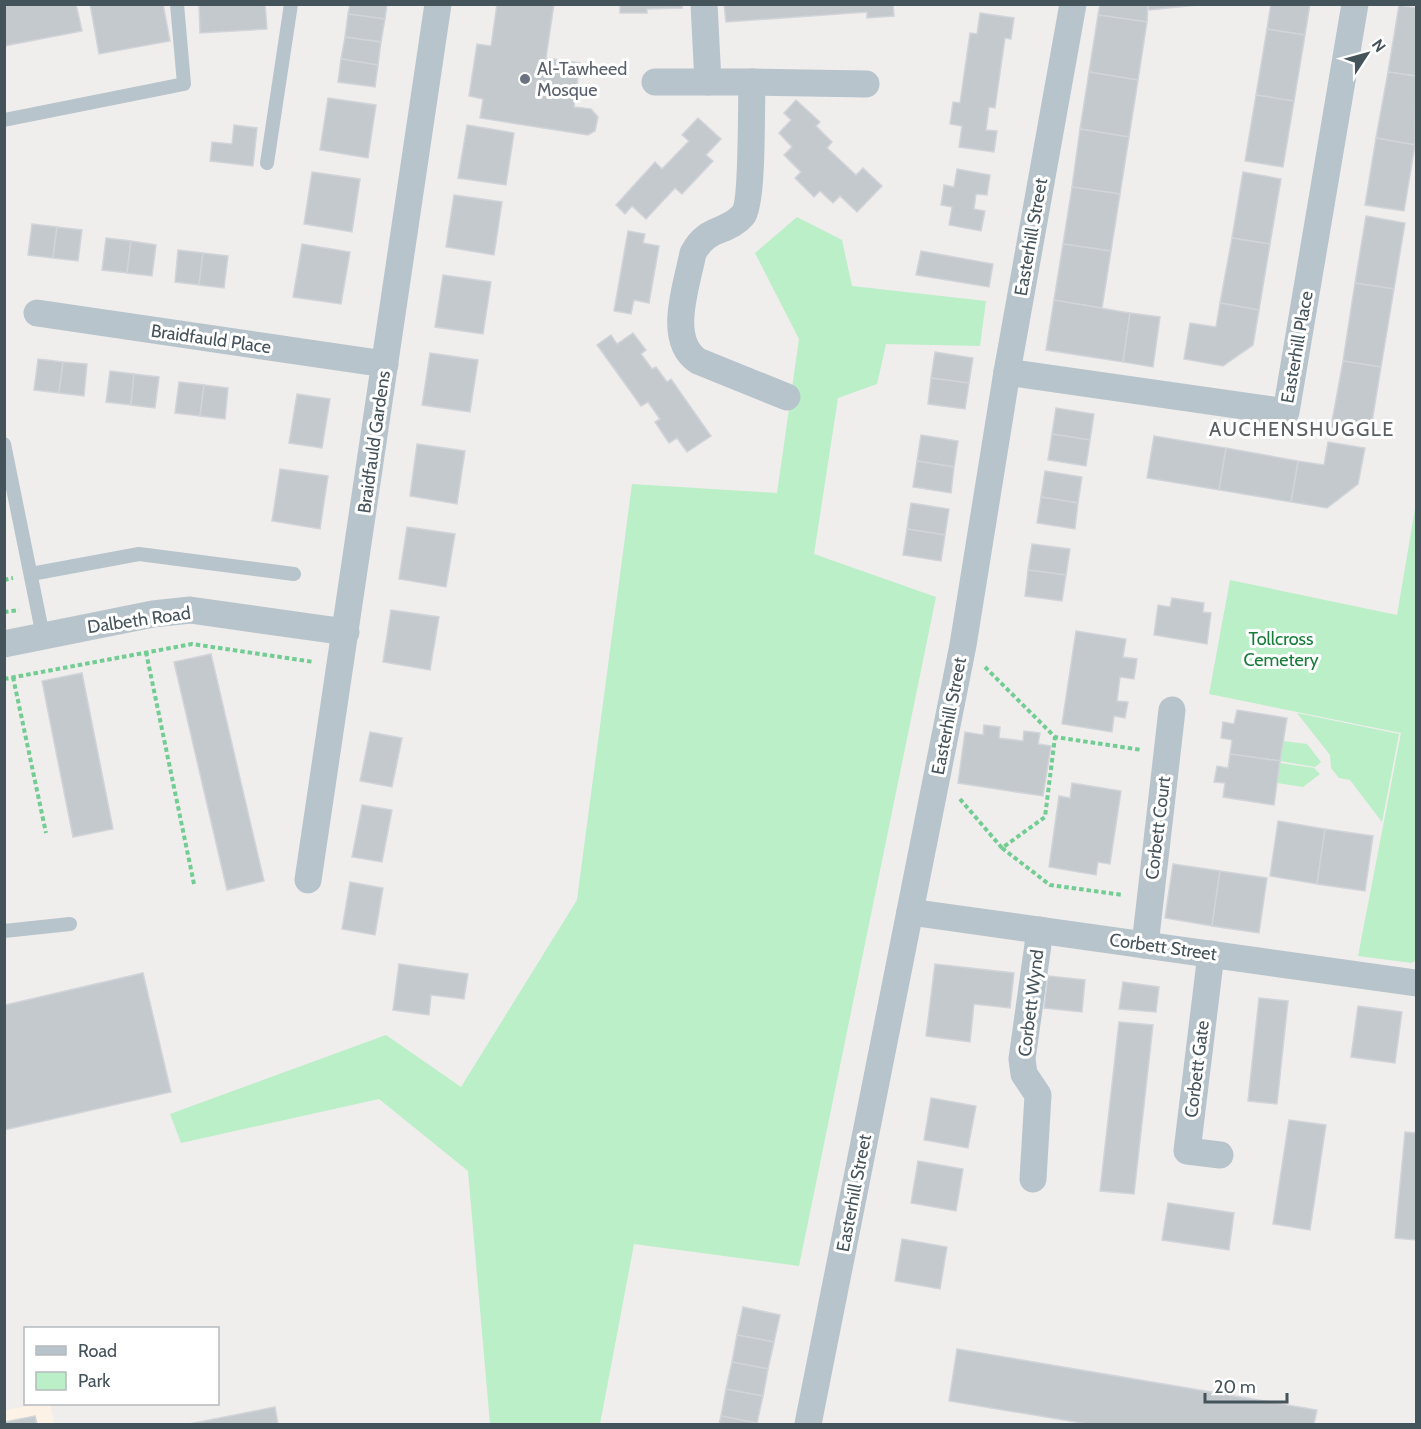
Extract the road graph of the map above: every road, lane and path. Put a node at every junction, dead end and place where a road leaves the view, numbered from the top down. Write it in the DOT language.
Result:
graph roads {
  1 [pos="177,4"];
  2 [pos="291,4"];
  3 [pos="438,4"];
  4 [pos="704,4"];
  5 [pos="1073,4"];
  6 [pos="1355,4"];
  7 [pos="655,82"];
  8 [pos="708,82"];
  9 [pos="752,82"];
  10 [pos="866,84"];
  11 [pos="4,120"];
  12 [pos="267,163"];
  13 [pos="37,313"];
  14 [pos="385,364"];
  15 [pos="1007,372"];
  16 [pos="787,397"];
  17 [pos="4,444"];
  18 [pos="31,574"];
  19 [pos="294,574"];
  20 [pos="346,632"];
  21 [pos="43,636"];
  22 [pos="4,644"];
  23 [pos="963,645"];
  24 [pos="146,652"];
  25 [pos="341,666"];
  26 [pos="13,677"];
  27 [pos="4,679"];
  28 [pos="1172,710"];
  29 [pos="1055,737"];
  30 [pos="1167,753"];
  31 [pos="938,773"];
  32 [pos="46,832"];
  33 [pos="1002,848"];
  34 [pos="308,880"];
  35 [pos="194,884"];
  36 [pos="1150,899"];
  37 [pos="910,912"];
  38 [pos="70,924"];
  39 [pos="1040,930"];
  40 [pos="4,931"];
  41 [pos="1144,945"];
  42 [pos="1211,954"];
  43 [pos="1416,983"];
  44 [pos="1220,1155"];
  45 [pos="1033,1179"];
  46 [pos="808,1425"];
  1 -- 11 [label="lane"];
  2 -- 12 [label="lane"];
  3 -- 14 [label="street, Braidfauld Gardens"];
  4 -- 8 [label="street"];
  5 -- 15 [label="street, Easterhill Street"];
  6 -- 15 [label="street, Easterhill Place"];
  7 -- 8 [label="street"];
  8 -- 9 [label="street"];
  9 -- 10 [label="street"];
  9 -- 16 [label="street"];
  13 -- 14 [label="street, Braidfauld Place"];
  14 -- 20 [label="street, Braidfauld Gardens"];
  15 -- 23 [label="street, Easterhill Street"];
  17 -- 18 [label="lane"];
  18 -- 19 [label="lane"];
  18 -- 21 [label="lane"];
  20 -- 21 [label="street, Dalbeth Road"];
  20 -- 25 [label="street, Braidfauld Gardens"];
  21 -- 22 [label="street, Dalbeth Road"];
  23 -- 29 [label="path"];
  23 -- 31 [label="street, Easterhill Street"];
  24 -- 25 [label="path"];
  24 -- 26 [label="path"];
  24 -- 35 [label="path"];
  25 -- 34 [label="street, Braidfauld Gardens"];
  26 -- 27 [label="path"];
  26 -- 32 [label="path"];
  28 -- 30 [label="street, Corbett Court"];
  29 -- 30 [label="path"];
  29 -- 33 [label="path"];
  30 -- 36 [label="street, Corbett Court"];
  31 -- 33 [label="path"];
  31 -- 37 [label="street, Easterhill Street"];
  33 -- 36 [label="path"];
  36 -- 41 [label="street, Corbett Court"];
  37 -- 39 [label="street, Corbett Street"];
  37 -- 46 [label="street, Easterhill Street"];
  38 -- 40 [label="lane"];
  39 -- 41 [label="street, Corbett Street"];
  39 -- 45 [label="street, Corbett Wynd"];
  41 -- 42 [label="street, Corbett Street"];
  42 -- 43 [label="street, Corbett Street"];
  42 -- 44 [label="street, Corbett Gate"];
}
